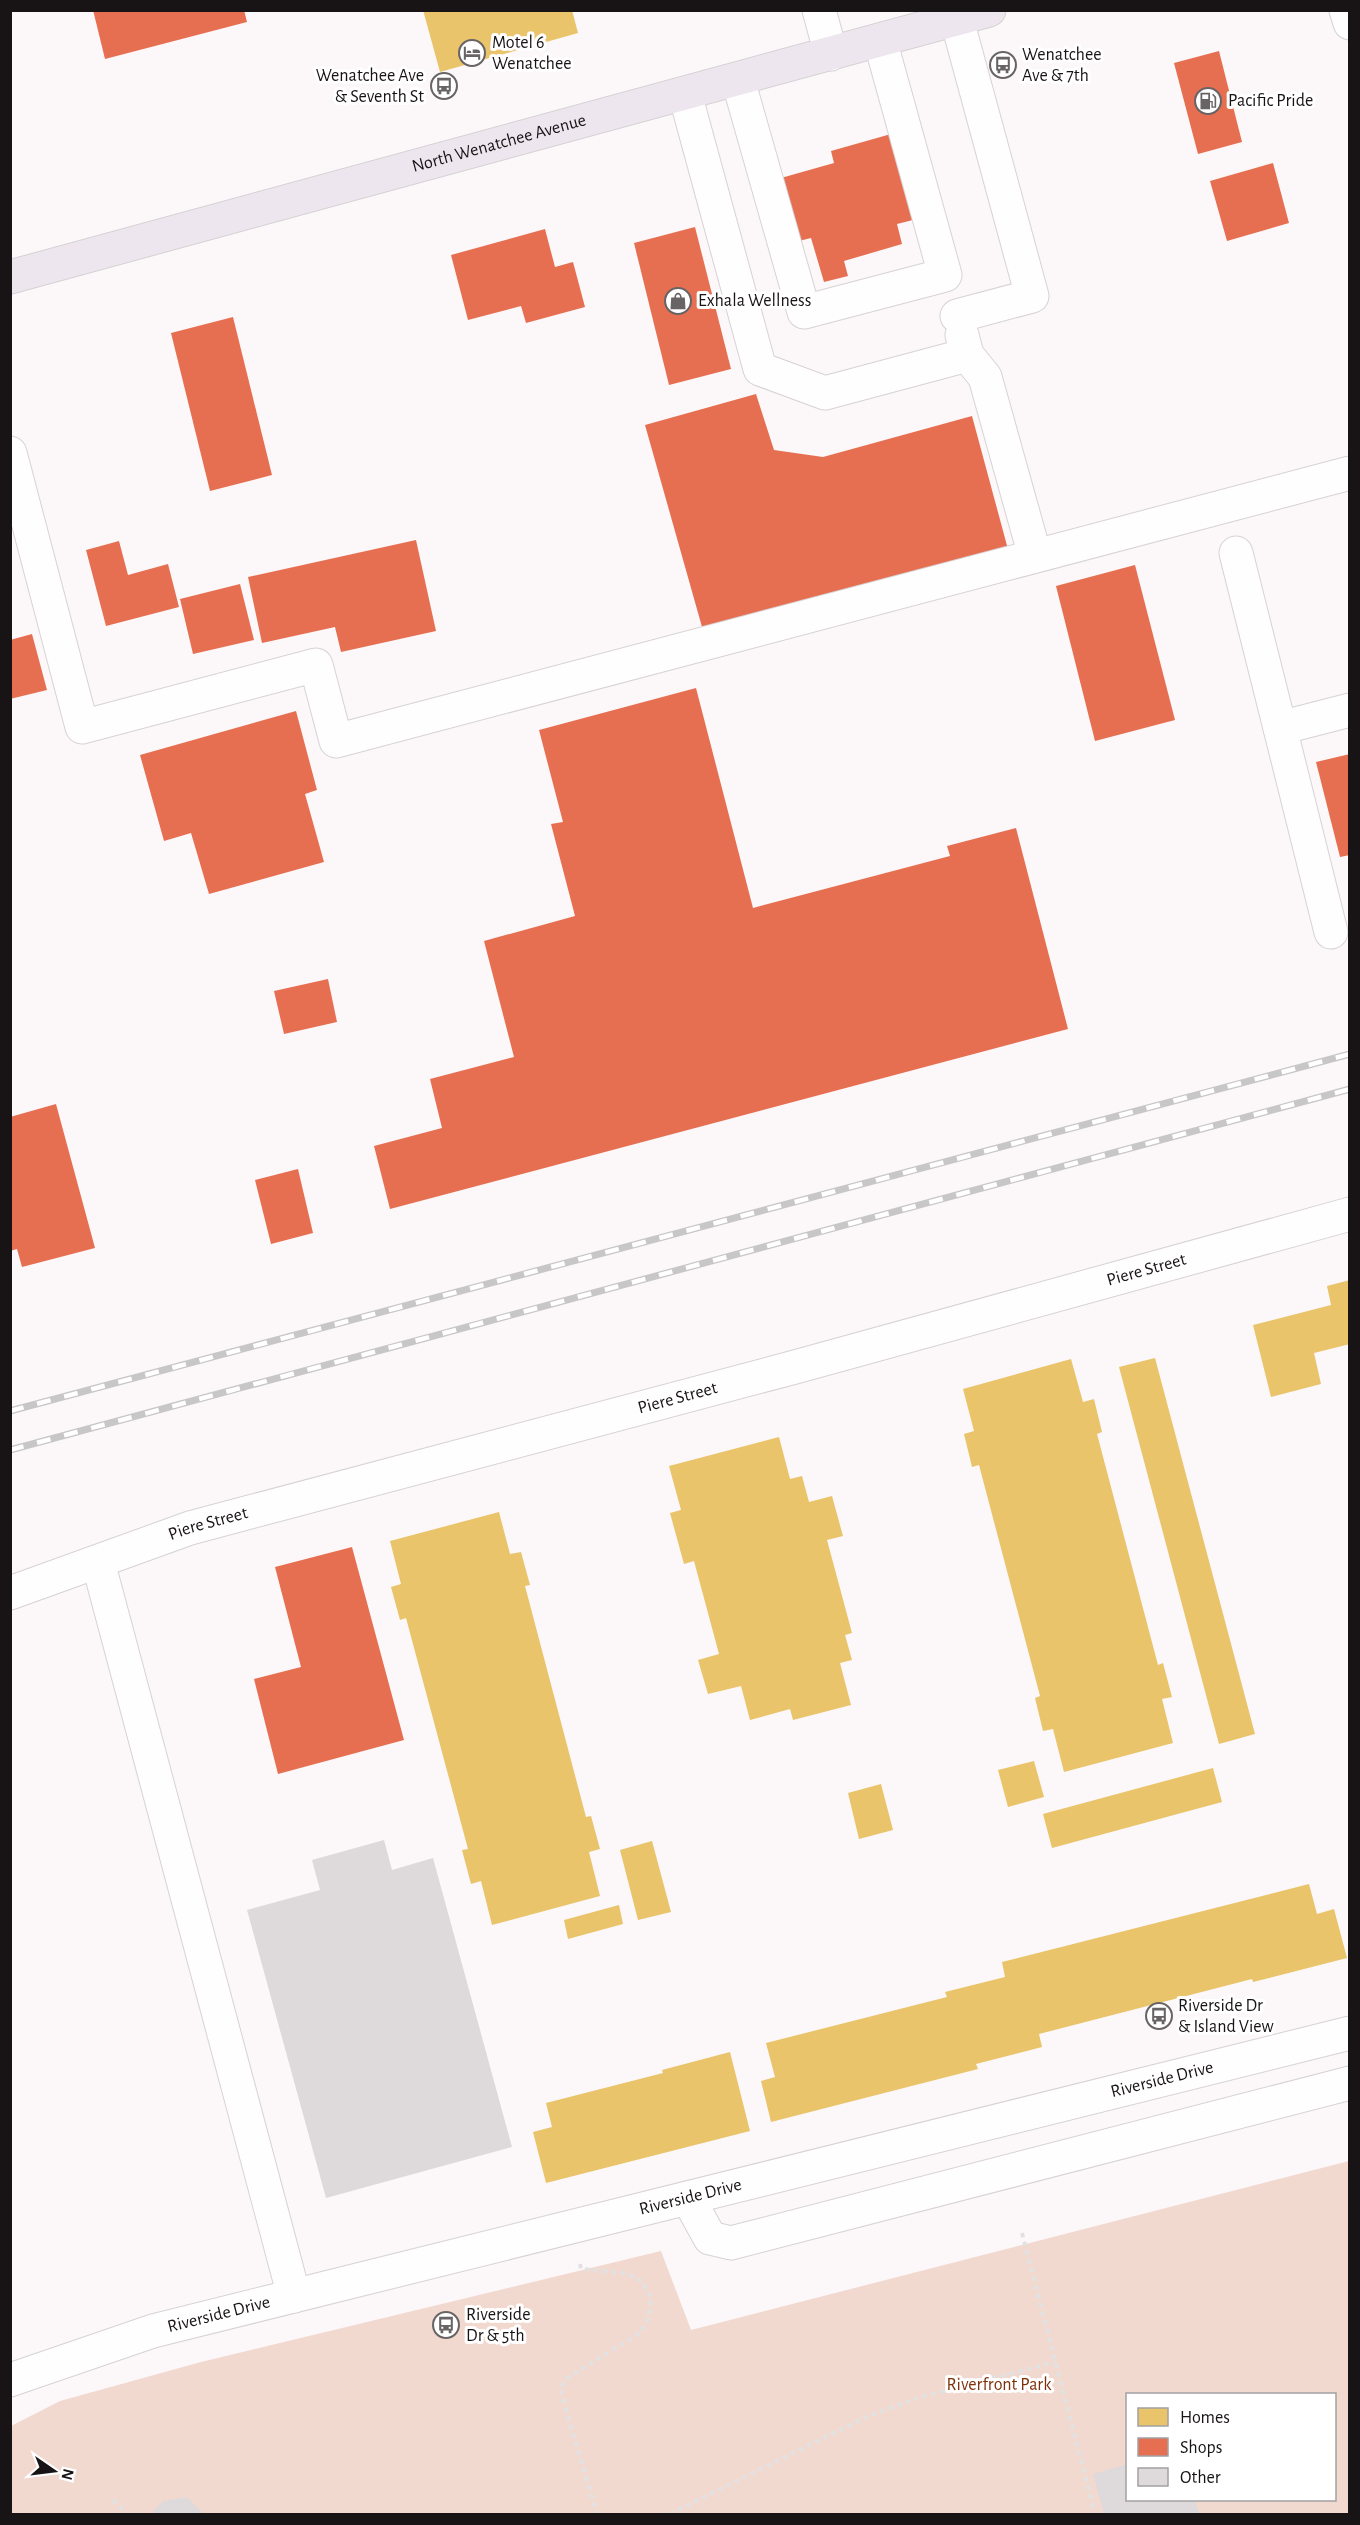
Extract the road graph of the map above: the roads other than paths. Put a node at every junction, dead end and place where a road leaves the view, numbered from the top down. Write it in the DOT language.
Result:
graph roads {
  1 [pos="819,10"];
  2 [pos="989,10"];
  3 [pos="1346,10"];
  4 [pos="957,20"];
  5 [pos="1350,23"];
  6 [pos="880,40"];
  7 [pos="831,54"];
  8 [pos="738,80"];
  9 [pos="686,94"];
  10 [pos="945,275"];
  11 [pos="10,277"];
  12 [pos="957,316"];
  13 [pos="967,355"];
  14 [pos="10,453"];
  15 [pos="1350,473"];
  16 [pos="1236,553"];
  17 [pos="1035,556"];
  18 [pos="1350,710"];
  19 [pos="1280,728"];
  20 [pos="1331,932"];
  21 [pos="1350,1214"];
  22 [pos="98,1562"];
  23 [pos="10,1593"];
  24 [pos="1350,2032"];
  25 [pos="1350,2083"];
  26 [pos="688,2198"];
  27 [pos="294,2296"];
  28 [pos="23,2376"];
  29 [pos="10,2393"];
  1 -- 7 [label="street"];
  2 -- 4 [label="main road, North Wenatchee Avenue"];
  3 -- 5 [label="street"];
  4 -- 6 [label="main road, North Wenatchee Avenue"];
  4 -- 12 [label="street"];
  6 -- 7 [label="main road, North Wenatchee Avenue"];
  6 -- 10 [label="street"];
  7 -- 8 [label="main road, North Wenatchee Avenue"];
  8 -- 9 [label="main road, North Wenatchee Avenue"];
  8 -- 10 [label="street"];
  9 -- 11 [label="main road, North Wenatchee Avenue"];
  9 -- 13 [label="street"];
  10 -- 12 [label="street"];
  12 -- 13 [label="street"];
  13 -- 17 [label="street"];
  14 -- 17 [label="street"];
  15 -- 17 [label="street"];
  16 -- 19 [label="street"];
  18 -- 19 [label="street"];
  19 -- 20 [label="street"];
  21 -- 22 [label="street, Piere Street"];
  22 -- 23 [label="street, Piere Street"];
  22 -- 27 [label="street"];
  24 -- 26 [label="street, Riverside Drive"];
  25 -- 26 [label="street"];
  26 -- 27 [label="street, Riverside Drive"];
  27 -- 28 [label="street, Riverside Drive"];
  28 -- 29 [label="street, Riverside Drive"];
}
